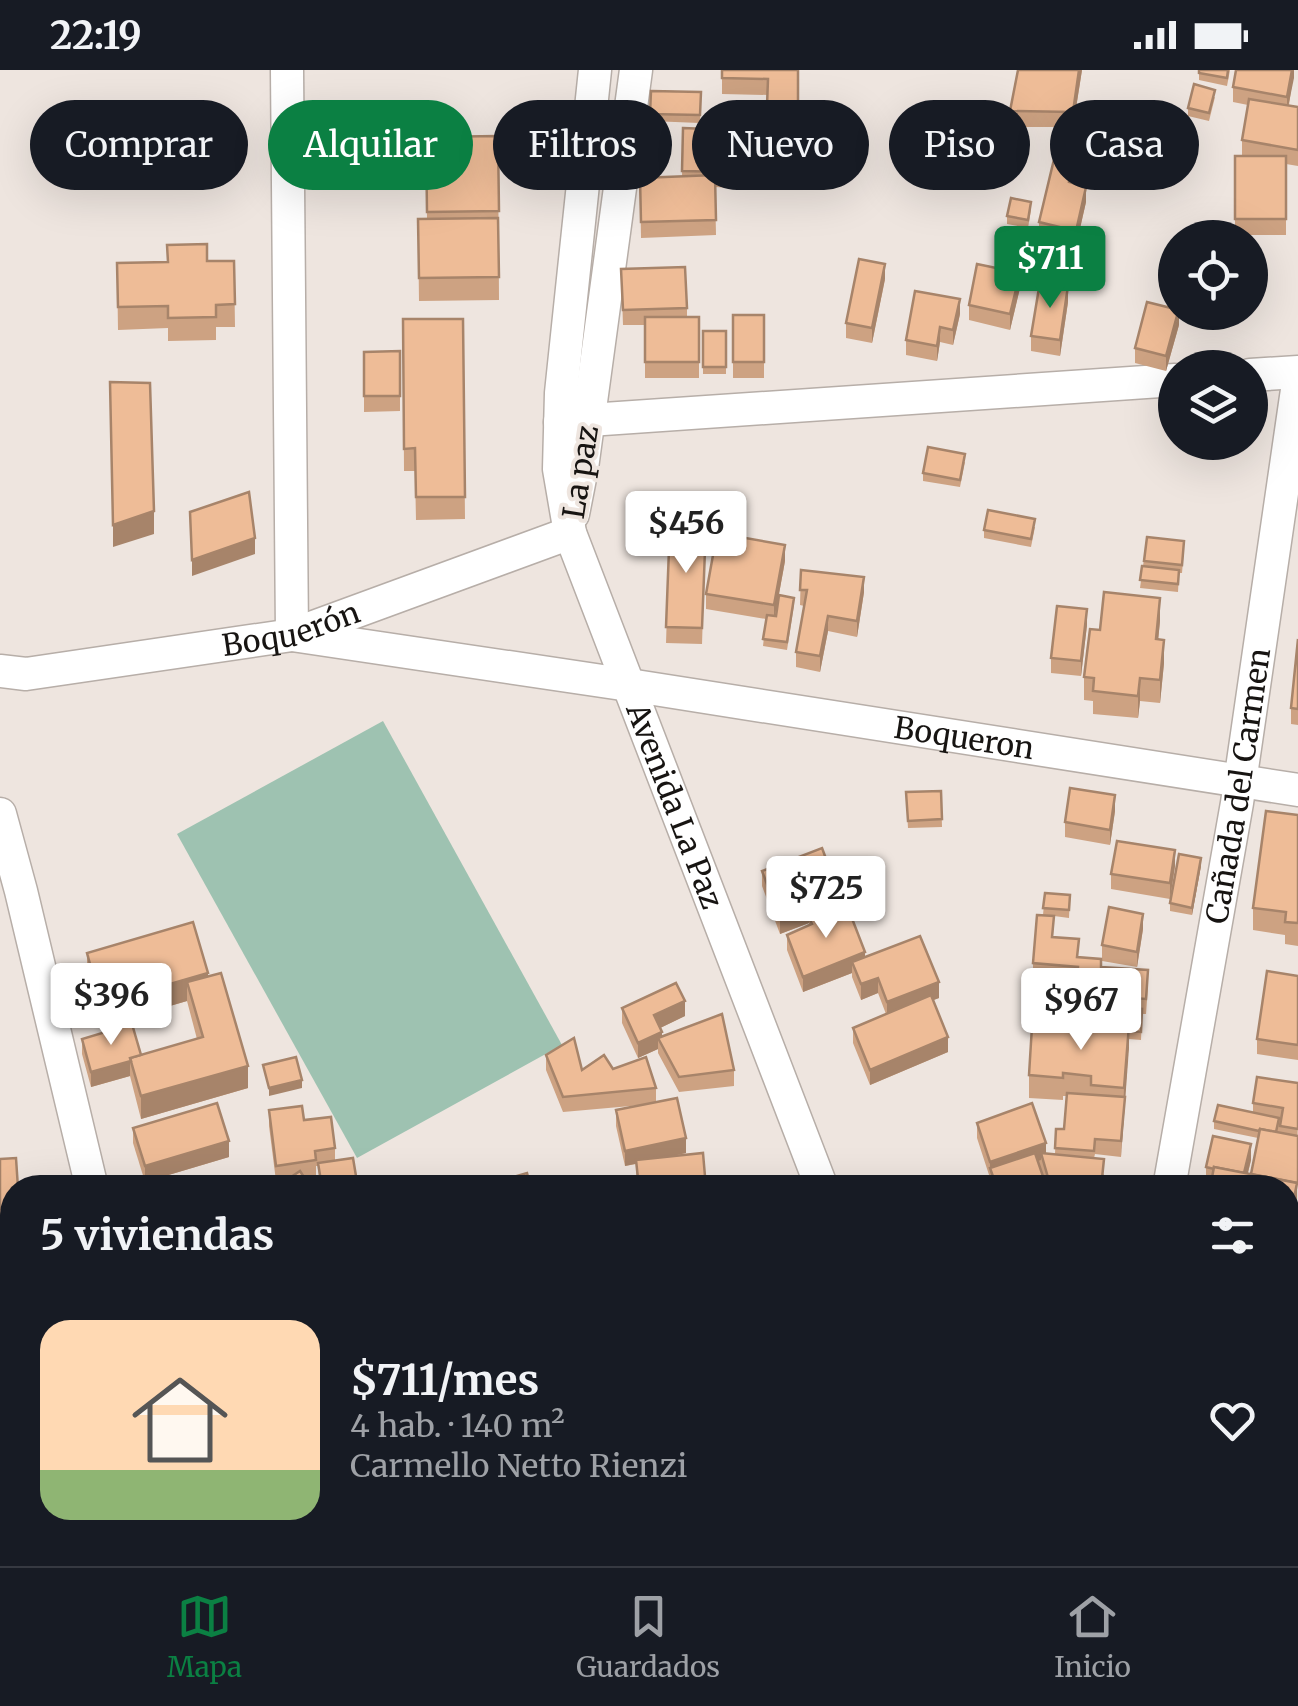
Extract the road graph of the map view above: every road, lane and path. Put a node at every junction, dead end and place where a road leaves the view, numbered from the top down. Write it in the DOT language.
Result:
graph roads {
  1 [pos="287,70"];
  2 [pos="595,70"];
  3 [pos="636,70"];
  4 [pos="1298,372"];
  5 [pos="1268,374"];
  6 [pos="1158,381"];
  7 [pos="1298,383"];
  8 [pos="574,421"];
  9 [pos="570,533"];
  10 [pos="292,635"];
  11 [pos="0,671"];
  12 [pos="629,685"];
  13 [pos="1240,781"];
  14 [pos="1298,790"];
  15 [pos="0,814"];
  16 [pos="11,892"];
  17 [pos="88,1175"];
  18 [pos="817,1175"];
  19 [pos="1172,1175"];
  1 -- 10 [label="street"];
  2 -- 8 [label="street, La paz"];
  3 -- 8 [label="street, La paz"];
  4 -- 5 [label="street"];
  6 -- 8 [label="street"];
  7 -- 13 [label="street, Cañada del Carmen"];
  8 -- 9 [label="street, La paz"];
  9 -- 10 [label="street, Boquerón"];
  9 -- 12 [label="street, Avenida La Paz"];
  10 -- 11 [label="street, Boquerón"];
  10 -- 12 [label="street, Boqueron"];
  12 -- 13 [label="street, Boqueron"];
  12 -- 18 [label="street, Avenida La Paz"];
  13 -- 14 [label="street, Boqueron"];
  13 -- 19 [label="street, Cañada del Carmen"];
  15 -- 16 [label="street"];
  16 -- 17 [label="street"];
}
